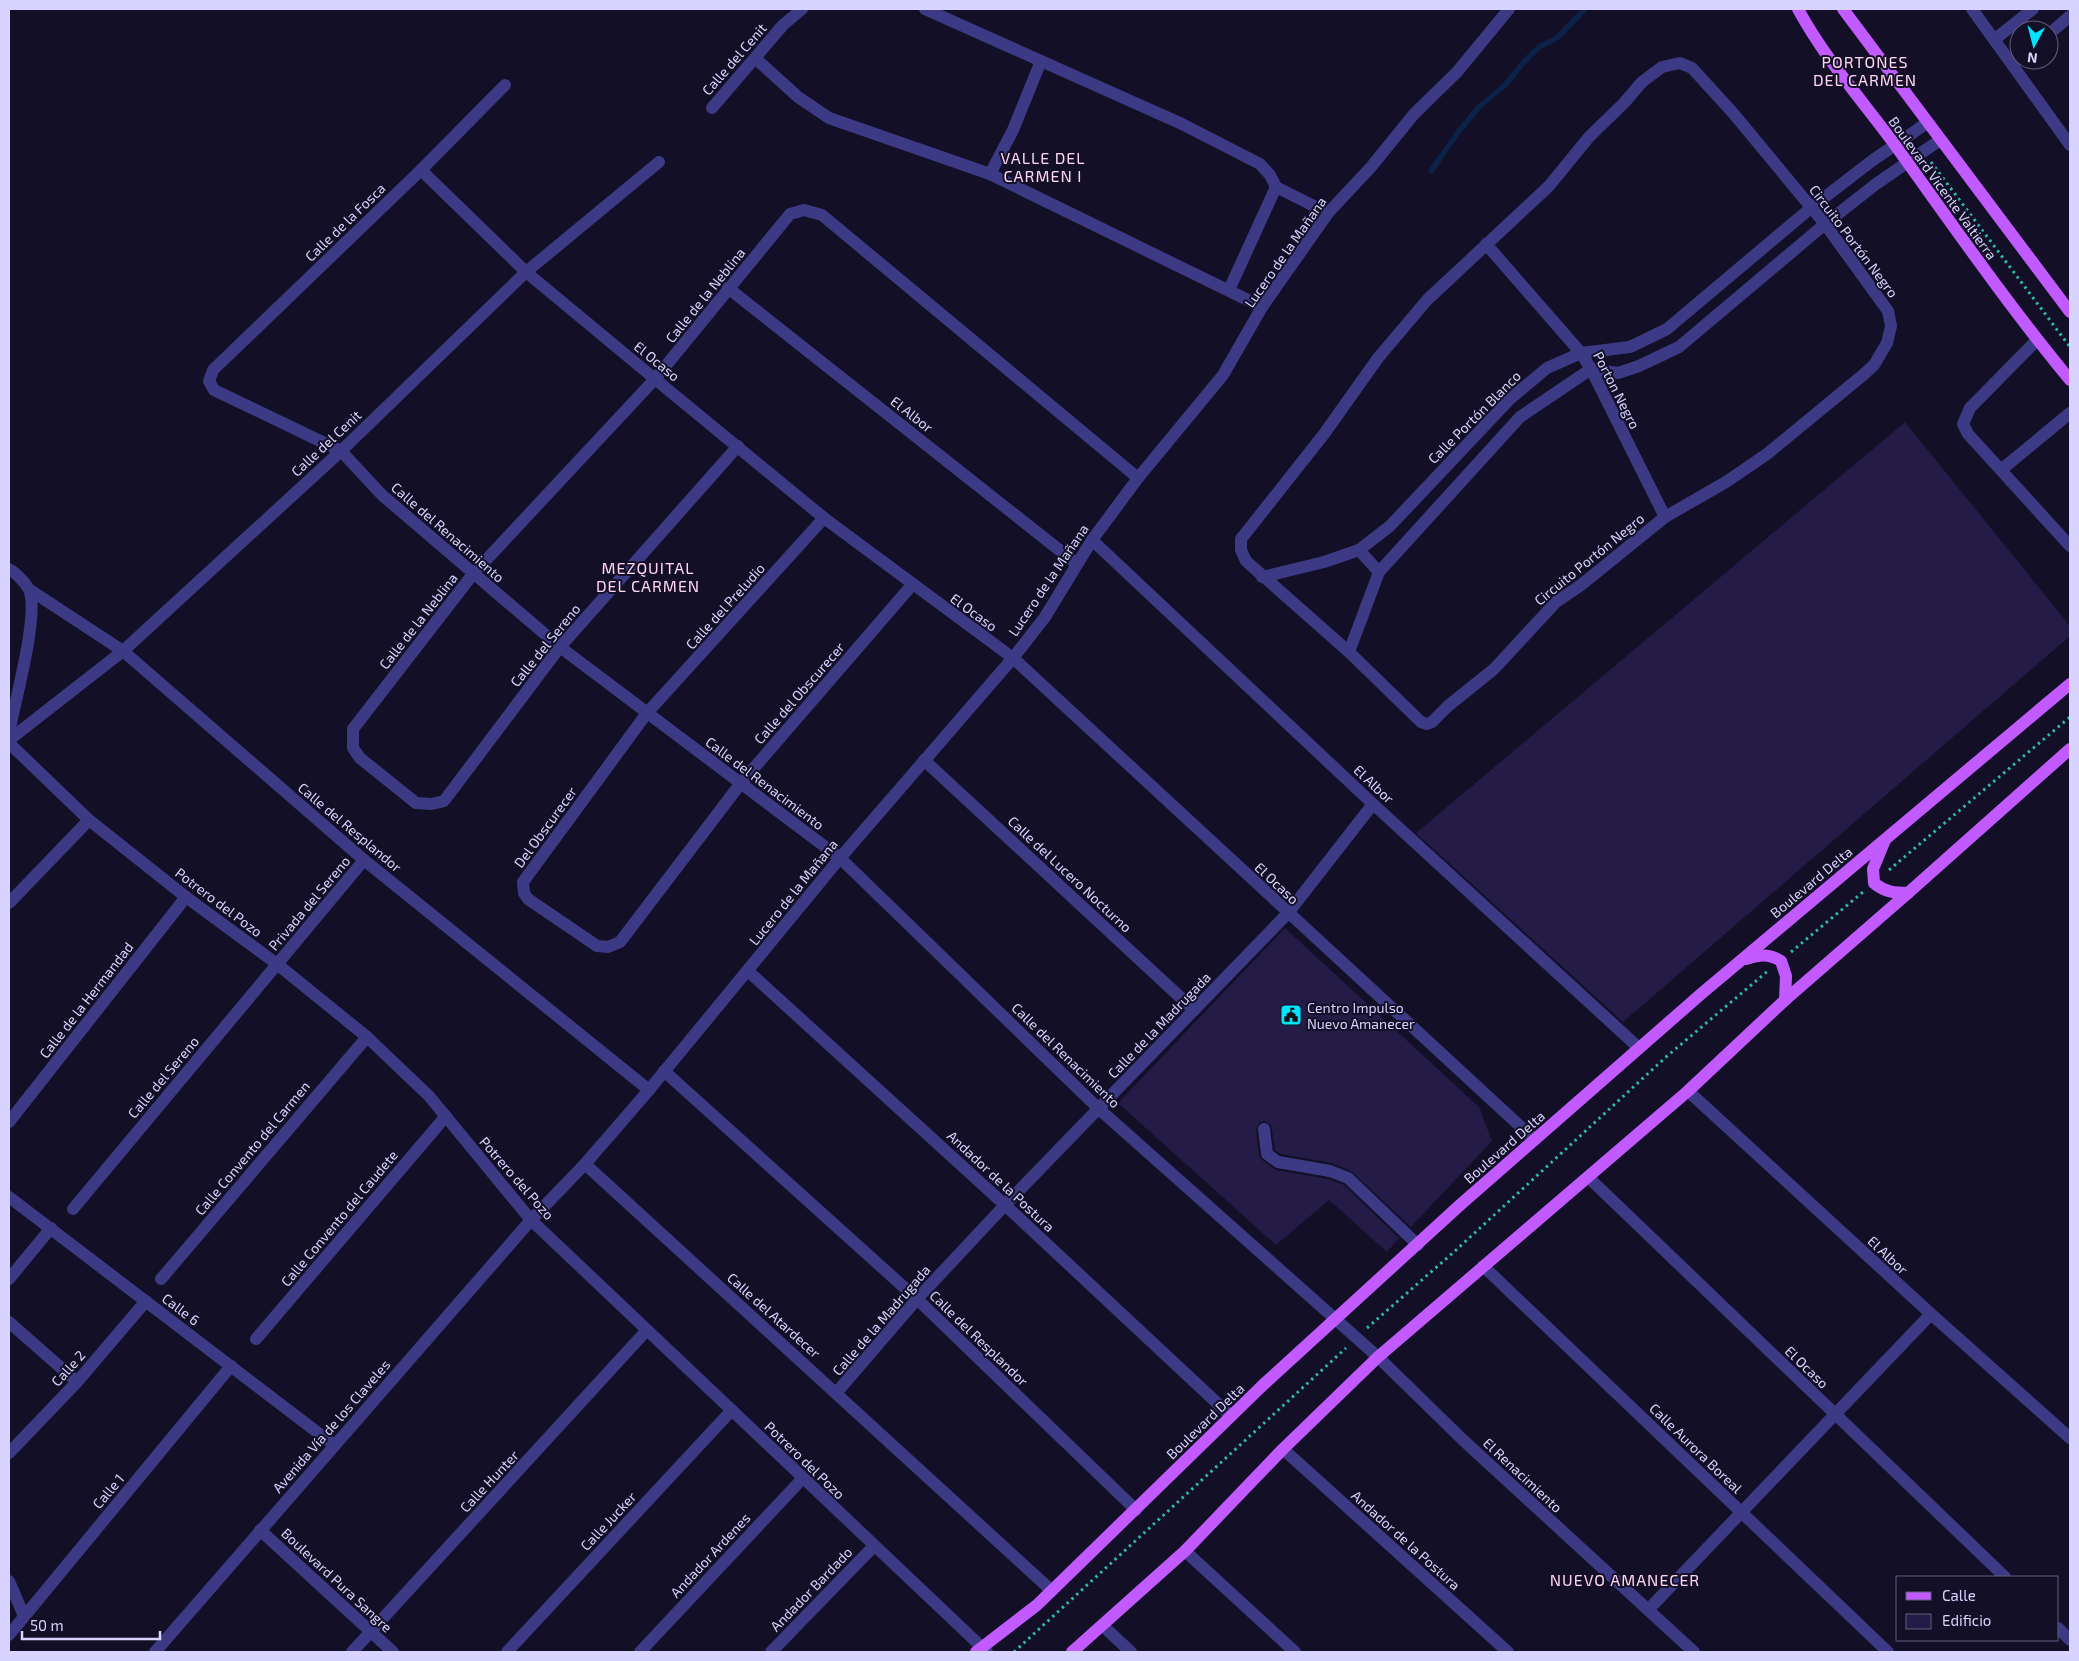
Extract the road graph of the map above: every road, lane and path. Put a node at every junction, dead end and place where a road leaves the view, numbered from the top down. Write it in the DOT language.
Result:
graph roads {
  1 [pos="802,9"];
  2 [pos="925,9"];
  3 [pos="1509,9"];
  4 [pos="1798,9"];
  5 [pos="1843,9"];
  6 [pos="1972,9"];
  7 [pos="2033,9"];
  8 [pos="2070,16"];
  9 [pos="2059,25"];
  10 [pos="1995,39"];
  11 [pos="2009,54"];
  12 [pos="755,58"];
  13 [pos="1041,61"];
  14 [pos="2021,70"];
  15 [pos="504,85"];
  16 [pos="712,108"];
  17 [pos="1927,123"];
  18 [pos="1940,140"];
  19 [pos="1895,145"];
  20 [pos="2070,145"];
  21 [pos="1922,151"];
  22 [pos="659,162"];
  23 [pos="1906,162"];
  24 [pos="421,170"];
  25 [pos="990,174"];
  26 [pos="1276,187"];
  27 [pos="1812,207"];
  28 [pos="1328,213"];
  29 [pos="1825,224"];
  30 [pos="1486,244"];
  31 [pos="526,272"];
  32 [pos="728,288"];
  33 [pos="1229,290"];
  34 [pos="1262,307"];
  35 [pos="2070,312"];
  36 [pos="2037,340"];
  37 [pos="2070,347"];
  38 [pos="1581,353"];
  39 [pos="1591,369"];
  40 [pos="655,380"];
  41 [pos="2070,380"];
  42 [pos="209,381"];
  43 [pos="2070,413"];
  44 [pos="738,446"];
  45 [pos="341,451"];
  46 [pos="2001,470"];
  47 [pos="1138,478"];
  48 [pos="1665,516"];
  49 [pos="824,518"];
  50 [pos="1092,540"];
  51 [pos="2070,546"];
  52 [pos="1359,550"];
  53 [pos="1077,564"];
  54 [pos="9,570"];
  55 [pos="1379,572"];
  56 [pos="473,574"];
  57 [pos="1262,577"];
  58 [pos="912,585"];
  59 [pos="30,590"];
  60 [pos="560,647"];
  61 [pos="123,651"];
  62 [pos="1349,652"];
  63 [pos="1013,658"];
  64 [pos="2070,684"];
  65 [pos="647,713"];
  66 [pos="2070,717"];
  67 [pos="9,733"];
  68 [pos="9,741"];
  69 [pos="2070,749"];
  70 [pos="924,760"];
  71 [pos="741,783"];
  72 [pos="444,801"];
  73 [pos="1373,804"];
  74 [pos="89,820"];
  75 [pos="1886,838"];
  76 [pos="840,858"];
  77 [pos="364,860"];
  78 [pos="1874,883"];
  79 [pos="1908,893"];
  80 [pos="186,897"];
  81 [pos="9,903"];
  82 [pos="1288,913"];
  83 [pos="620,942"];
  84 [pos="1741,960"];
  85 [pos="1781,960"];
  86 [pos="277,964"];
  87 [pos="748,971"];
  88 [pos="1785,1000"];
  89 [pos="1194,1010"];
  90 [pos="367,1037"];
  91 [pos="1639,1048"];
  92 [pos="664,1071"];
  93 [pos="649,1090"];
  94 [pos="1688,1091"];
  95 [pos="1100,1109"];
  96 [pos="446,1116"];
  97 [pos="9,1122"];
  98 [pos="1264,1129"];
  99 [pos="1535,1140"];
  100 [pos="586,1164"];
  101 [pos="1588,1178"];
  102 [pos="9,1197"];
  103 [pos="1005,1205"];
  104 [pos="73,1209"];
  105 [pos="531,1220"];
  106 [pos="51,1228"];
  107 [pos="1418,1245"];
  108 [pos="1483,1266"];
  109 [pos="9,1279"];
  110 [pos="161,1279"];
  111 [pos="918,1300"];
  112 [pos="146,1301"];
  113 [pos="1931,1314"];
  114 [pos="1334,1319"];
  115 [pos="9,1322"];
  116 [pos="647,1330"];
  117 [pos="1355,1338"];
  118 [pos="256,1339"];
  119 [pos="1378,1358"];
  120 [pos="231,1366"];
  121 [pos="77,1382"];
  122 [pos="837,1392"];
  123 [pos="732,1410"];
  124 [pos="1835,1414"];
  125 [pos="1231,1416"];
  126 [pos="2070,1438"];
  127 [pos="334,1444"];
  128 [pos="1283,1450"];
  129 [pos="9,1453"];
  130 [pos="803,1478"];
  131 [pos="1136,1510"];
  132 [pos="1742,1512"];
  133 [pos="260,1530"];
  134 [pos="874,1546"];
  135 [pos="1185,1550"];
  136 [pos="2004,1576"];
  137 [pos="9,1580"];
  138 [pos="1052,1591"];
  139 [pos="1648,1610"];
  140 [pos="24,1616"];
  141 [pos="1103,1626"];
  142 [pos="2059,1629"];
  143 [pos="370,1632"];
  144 [pos="9,1635"];
  145 [pos="2070,1640"];
  146 [pos="981,1651"];
  147 [pos="155,1652"];
  148 [pos="352,1652"];
  149 [pos="393,1652"];
  150 [pos="507,1652"];
  151 [pos="640,1652"];
  152 [pos="771,1652"];
  153 [pos="1014,1652"];
  154 [pos="1072,1652"];
  155 [pos="1131,1652"];
  156 [pos="1295,1652"];
  157 [pos="1508,1652"];
  158 [pos="1694,1652"];
  159 [pos="1888,1652"];
  1 -- 12 [label="street, Calle del Cenit"];
  2 -- 13 [label="street"];
  3 -- 28 [label="street, Lucero de la Mañana"];
  4 -- 19 [label="main road, Boulevard Vicente Valtierra"];
  5 -- 17 [label="main road, Boulevard Vicente Valtierra"];
  6 -- 10 [label="street"];
  7 -- 10 [label="street"];
  8 -- 9 [label="street"];
  10 -- 11 [label="street"];
  12 -- 16 [label="street, Calle del Cenit"];
  12 -- 25 [label="street"];
  13 -- 25 [label="street"];
  13 -- 26 [label="street"];
  14 -- 20 [label="street"];
  15 -- 24 [label="street, Calle de la Fosca"];
  17 -- 18 [label="main road, Boulevard Vicente Valtierra"];
  17 -- 19 [label="street, Calle Portón Blanco"];
  18 -- 21 [label="street"];
  18 -- 35 [label="main road, Boulevard Vicente Valtierra"];
  19 -- 23 [label="main road, Boulevard Vicente Valtierra"];
  19 -- 27 [label="street, Calle Portón Blanco"];
  21 -- 23 [label="street"];
  21 -- 37 [label="path, Boulevard Vicente Valtierra"];
  22 -- 31 [label="street, Calle del Cenit"];
  23 -- 29 [label="street"];
  23 -- 36 [label="main road, Boulevard Vicente Valtierra"];
  24 -- 31 [label="street, El Ocaso"];
  24 -- 42 [label="street, Calle de la Fosca"];
  25 -- 33 [label="street"];
  26 -- 28 [label="street"];
  26 -- 33 [label="street"];
  27 -- 29 [label="street, Circuito Portón Negro"];
  27 -- 30 [label="street, Circuito Portón Negro"];
  27 -- 38 [label="street, Calle Portón Blanco"];
  28 -- 34 [label="street, Lucero de la Mañana"];
  29 -- 39 [label="street"];
  29 -- 48 [label="street, Circuito Portón Negro"];
  30 -- 38 [label="street, Porton Negro"];
  30 -- 57 [label="street, Circuito Portón Negro"];
  31 -- 40 [label="street, El Ocaso"];
  31 -- 45 [label="street, Calle del Cenit"];
  32 -- 40 [label="street, Calle de la Neblina"];
  32 -- 47 [label="street, Calle de la Neblina"];
  32 -- 53 [label="street, El Albor"];
  33 -- 34 [label="street"];
  34 -- 47 [label="street, Lucero de la Mañana"];
  36 -- 41 [label="main road, Boulevard Vicente Valtierra"];
  36 -- 46 [label="street"];
  38 -- 39 [label="street, Porton Negro"];
  38 -- 52 [label="street, Calle Portón Blanco"];
  39 -- 48 [label="street, Porton Negro"];
  39 -- 55 [label="street"];
  40 -- 44 [label="street, El Ocaso"];
  40 -- 56 [label="street, Calle de la Neblina"];
  42 -- 45 [label="street, Calle del Renacimiento"];
  43 -- 46 [label="street"];
  44 -- 49 [label="street, El Ocaso"];
  44 -- 60 [label="street, Calle del Sereno"];
  45 -- 56 [label="street, Calle del Renacimiento"];
  45 -- 61 [label="street, Calle del Cenit"];
  46 -- 51 [label="street"];
  47 -- 50 [label="street, Lucero de la Mañana"];
  48 -- 62 [label="street, Circuito Portón Negro"];
  49 -- 58 [label="street, El Ocaso"];
  49 -- 65 [label="street, Calle del Preludio"];
  50 -- 53 [label="street, Lucero de la Mañana"];
  50 -- 73 [label="street, El Albor"];
  52 -- 55 [label="street"];
  52 -- 57 [label="street, Calle Portón Blanco"];
  53 -- 63 [label="street, Lucero de la Mañana"];
  54 -- 59 [label="street, Calle del Resplandor"];
  55 -- 62 [label="street"];
  56 -- 60 [label="street, Calle del Renacimiento"];
  56 -- 72 [label="street, Calle de la Neblina"];
  57 -- 62 [label="street, Circuito Portón Negro"];
  58 -- 63 [label="street, El Ocaso"];
  58 -- 71 [label="street, Calle del Obscurecer"];
  59 -- 61 [label="street, Calle del Resplandor"];
  59 -- 67 [label="street"];
  60 -- 65 [label="street, Calle del Renacimiento"];
  60 -- 72 [label="street, Calle del Sereno"];
  61 -- 68 [label="street, Calle del Cenit"];
  61 -- 77 [label="street, Calle del Resplandor"];
  63 -- 70 [label="street, Lucero de la Mañana"];
  63 -- 82 [label="street, El Ocaso"];
  64 -- 75 [label="main road, Boulevard Delta"];
  65 -- 71 [label="street, Calle del Renacimiento"];
  65 -- 83 [label="street, Del Obscurecer"];
  66 -- 78 [label="path"];
  68 -- 74 [label="street, Potrero del Pozo"];
  69 -- 79 [label="main road"];
  70 -- 76 [label="street, Lucero de la Mañana"];
  70 -- 89 [label="street, Calle del Lucero Nocturno"];
  71 -- 76 [label="street, Calle del Renacimiento"];
  71 -- 83 [label="street, Calle del Obscurecer"];
  73 -- 82 [label="street, Calle de la Madrugada"];
  73 -- 91 [label="street, El Albor"];
  74 -- 80 [label="street, Potrero del Pozo"];
  74 -- 81 [label="street"];
  75 -- 78 [label="main road"];
  75 -- 84 [label="main road, Boulevard Delta"];
  76 -- 87 [label="street, Lucero de la Mañana"];
  76 -- 95 [label="street, Calle del Renacimiento"];
  77 -- 86 [label="street, Privada del Sereno"];
  77 -- 93 [label="street, Calle del Resplandor"];
  78 -- 79 [label="main road"];
  78 -- 85 [label="path"];
  79 -- 88 [label="main road"];
  80 -- 86 [label="street, Potrero del Pozo"];
  80 -- 97 [label="street, Calle de la Hermandad"];
  82 -- 89 [label="street, Calle de la Madrugada"];
  82 -- 99 [label="street, El Ocaso"];
  84 -- 85 [label="main road"];
  84 -- 91 [label="main road, Boulevard Delta"];
  85 -- 88 [label="main road"];
  85 -- 117 [label="path"];
  86 -- 90 [label="street, Potrero del Pozo"];
  86 -- 104 [label="street, Calle del Sereno"];
  87 -- 92 [label="street, Lucero de la Mañana"];
  87 -- 103 [label="street, Andador de la Postura"];
  88 -- 94 [label="main road"];
  89 -- 95 [label="street, Calle de la Madrugada"];
  90 -- 96 [label="street, Potrero del Pozo"];
  90 -- 110 [label="street, Calle Convento del Carmen"];
  91 -- 99 [label="main road, Boulevard Delta"];
  92 -- 93 [label="street, Lucero de la Mañana"];
  92 -- 111 [label="street, Calle del Resplandor"];
  93 -- 100 [label="street, Lucero de la Mañana"];
  94 -- 101 [label="main road"];
  94 -- 113 [label="street, El Albor"];
  95 -- 103 [label="street, Calle de la Madrugada"];
  95 -- 114 [label="street, Calle del Renacimiento"];
  96 -- 105 [label="street, Potrero del Pozo"];
  96 -- 118 [label="street, Calle Convento del Caudete"];
  98 -- 107 [label="street"];
  99 -- 107 [label="main road, Boulevard Delta"];
  100 -- 105 [label="street, Lucero de la Mañana"];
  100 -- 122 [label="street, Calle del Atardecer"];
  101 -- 108 [label="main road"];
  101 -- 124 [label="street, El Ocaso"];
  102 -- 106 [label="street, Calle 6"];
  103 -- 111 [label="street, Calle de la Madrugada"];
  103 -- 125 [label="street, Andador de la Postura"];
  105 -- 116 [label="street, Potrero del Pozo"];
  105 -- 127 [label="street, Avenida Vía de los Claveles"];
  106 -- 109 [label="street"];
  106 -- 112 [label="street, Calle 6"];
  107 -- 114 [label="main road, Boulevard Delta"];
  108 -- 119 [label="main road"];
  108 -- 132 [label="street, Calle Aurora Boreal"];
  111 -- 122 [label="street, Calle de la Madrugada"];
  111 -- 131 [label="street, Calle del Resplandor"];
  112 -- 120 [label="street, Calle 6"];
  112 -- 121 [label="street, Calle 2"];
  113 -- 124 [label="street"];
  113 -- 126 [label="street, El Albor"];
  114 -- 117 [label="street, El Renacimiento"];
  114 -- 125 [label="main road, Boulevard Delta"];
  115 -- 121 [label="street"];
  116 -- 123 [label="street, Potrero del Pozo"];
  116 -- 143 [label="street, Calle Hunter"];
  117 -- 119 [label="street, El Renacimiento"];
  117 -- 153 [label="path"];
  119 -- 128 [label="main road"];
  119 -- 139 [label="street, El Renacimiento"];
  120 -- 127 [label="street, Calle 6"];
  120 -- 140 [label="street, Calle 1"];
  121 -- 129 [label="street, Calle 2"];
  122 -- 138 [label="street, Calle del Atardecer"];
  123 -- 130 [label="street, Potrero del Pozo"];
  123 -- 150 [label="street, Calle Jucker"];
  124 -- 132 [label="street"];
  124 -- 136 [label="street, El Ocaso"];
  125 -- 131 [label="main road, Boulevard Delta"];
  127 -- 133 [label="street, Avenida Vía de los Claveles"];
  128 -- 135 [label="main road"];
  128 -- 157 [label="street, Andador de la Postura"];
  130 -- 134 [label="street, Potrero del Pozo"];
  130 -- 151 [label="street, Andador Ardenes"];
  131 -- 138 [label="main road, Boulevard Delta"];
  132 -- 139 [label="street"];
  132 -- 159 [label="street, Calle Aurora Boreal"];
  133 -- 143 [label="street, Boulevard Pura Sangre"];
  133 -- 147 [label="street, Avenida Vía de los Claveles"];
  134 -- 146 [label="street, Potrero del Pozo"];
  134 -- 152 [label="street, Andador Bardado"];
  135 -- 141 [label="main road"];
  135 -- 156 [label="street"];
  137 -- 140 [label="street"];
  138 -- 146 [label="main road, Boulevard Delta"];
  139 -- 158 [label="street, El Renacimiento"];
  140 -- 144 [label="street, Calle 1"];
  141 -- 154 [label="main road"];
  141 -- 155 [label="street"];
  142 -- 145 [label="street"];
  143 -- 148 [label="street, Calle Hunter"];
  143 -- 149 [label="street, Boulevard Pura Sangre"];
}
